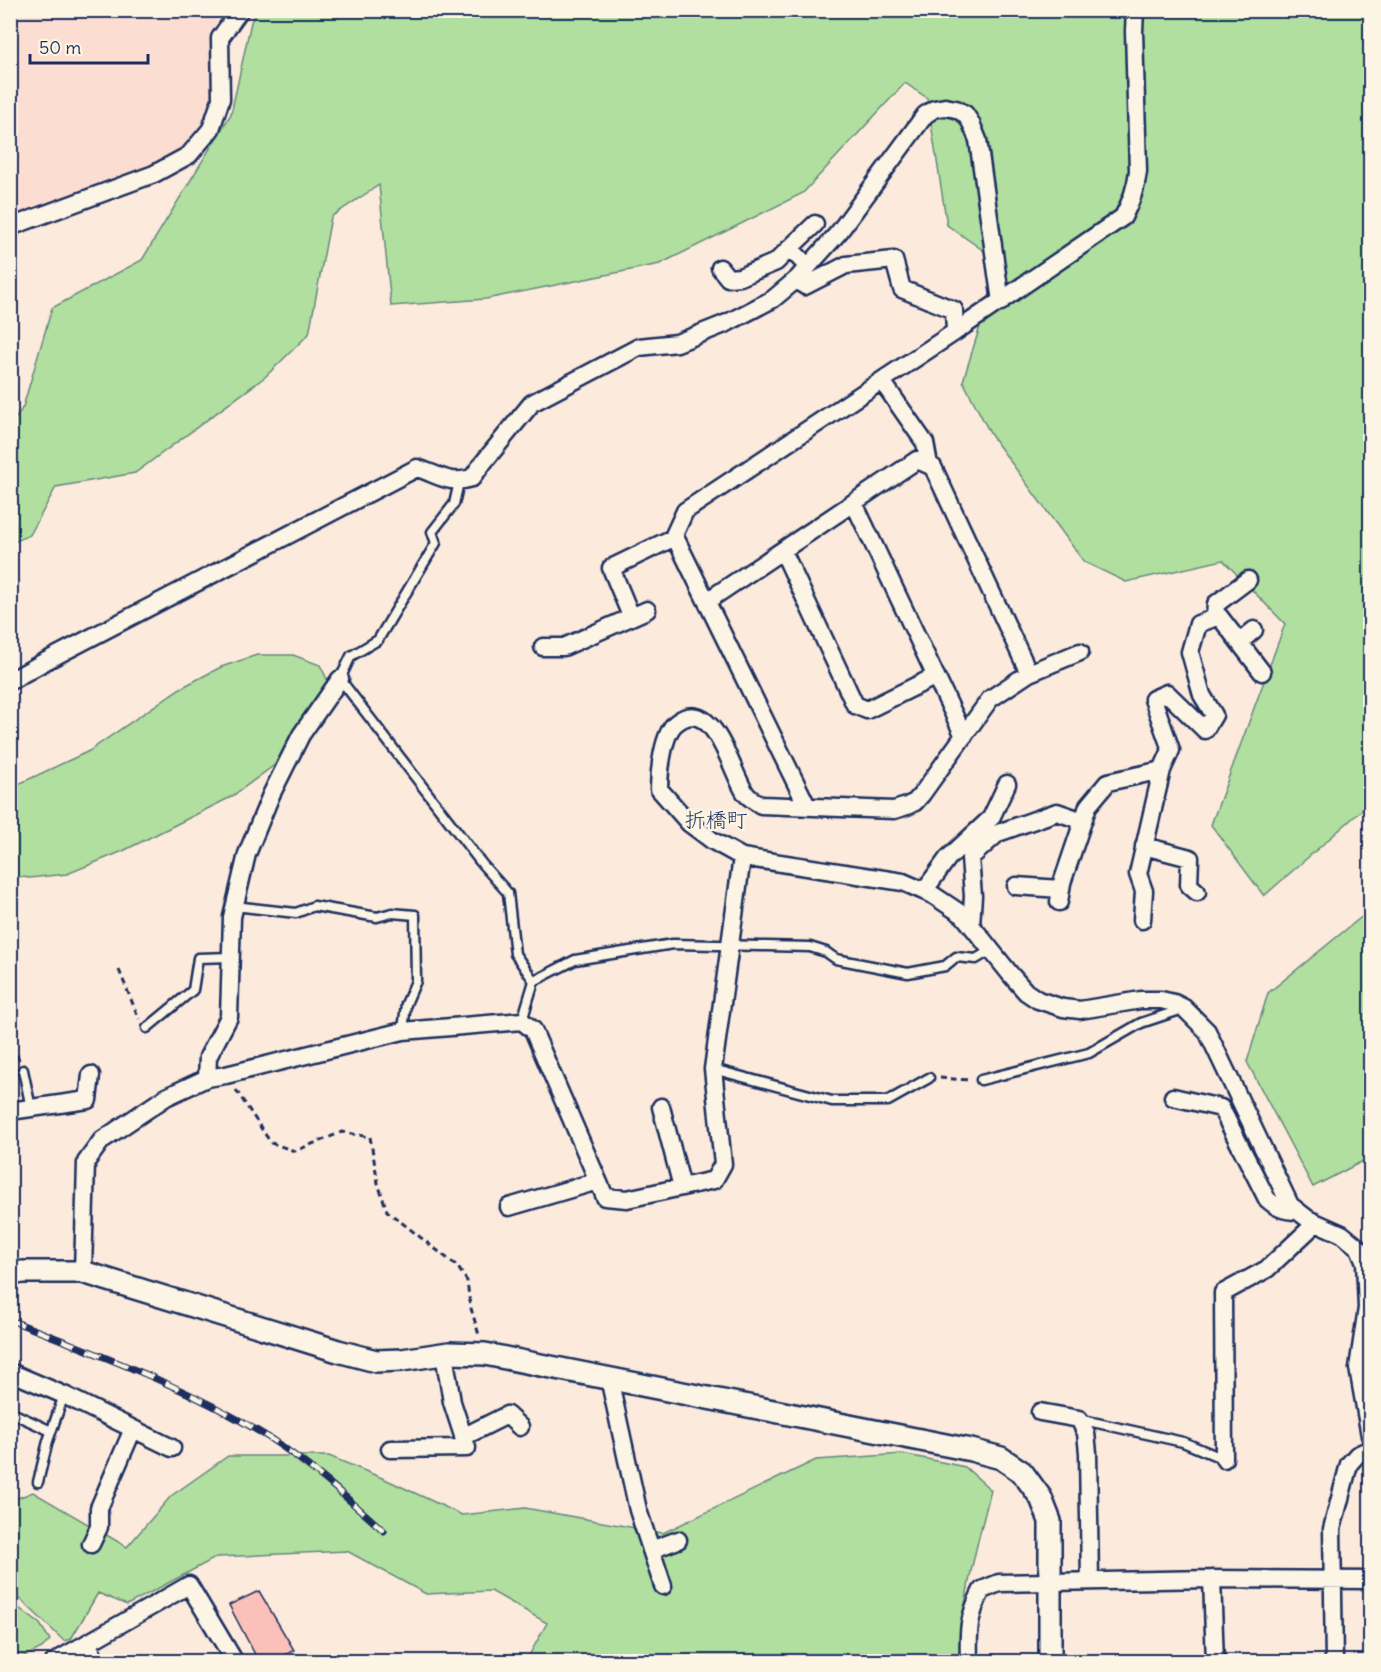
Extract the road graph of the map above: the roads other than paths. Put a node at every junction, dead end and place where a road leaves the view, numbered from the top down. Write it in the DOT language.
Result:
graph roads {
  1 [pos="240,10"];
  2 [pos="1135,10"];
  3 [pos="815,224"];
  4 [pos="10,227"];
  5 [pos="790,248"];
  6 [pos="720,268"];
  7 [pos="802,273"];
  8 [pos="1001,302"];
  9 [pos="955,332"];
  10 [pos="882,381"];
  11 [pos="929,465"];
  12 [pos="459,482"];
  13 [pos="854,503"];
  14 [pos="675,537"];
  15 [pos="783,551"];
  16 [pos="1248,580"];
  17 [pos="707,601"];
  18 [pos="1215,617"];
  19 [pos="1254,630"];
  20 [pos="1239,642"];
  21 [pos="543,647"];
  22 [pos="1080,652"];
  23 [pos="1262,672"];
  24 [pos="1029,673"];
  25 [pos="936,676"];
  26 [pos="340,678"];
  27 [pos="10,681"];
  28 [pos="964,736"];
  29 [pos="1162,770"];
  30 [pos="1007,784"];
  31 [pos="807,806"];
  32 [pos="1083,821"];
  33 [pos="1144,846"];
  34 [pos="742,857"];
  35 [pos="1016,886"];
  36 [pos="924,891"];
  37 [pos="1197,892"];
  38 [pos="234,906"];
  39 [pos="1142,920"];
  40 [pos="971,925"];
  41 [pos="731,944"];
  42 [pos="991,950"];
  43 [pos="232,957"];
  44 [pos="534,981"];
  45 [pos="1184,1008"];
  46 [pos="522,1021"];
  47 [pos="147,1028"];
  48 [pos="403,1031"];
  49 [pos="713,1069"];
  50 [pos="23,1070"];
  51 [pos="91,1075"];
  52 [pos="207,1078"];
  53 [pos="929,1078"];
  54 [pos="981,1080"];
  55 [pos="1173,1097"];
  56 [pos="661,1107"];
  57 [pos="31,1108"];
  58 [pos="10,1111"];
  59 [pos="598,1181"];
  60 [pos="681,1187"];
  61 [pos="509,1207"];
  62 [pos="1297,1210"];
  63 [pos="1316,1223"];
  64 [pos="82,1272"];
  65 [pos="10,1274"];
  66 [pos="1369,1301"];
  67 [pos="444,1354"];
  68 [pos="10,1372"];
  69 [pos="612,1379"];
  70 [pos="64,1395"];
  71 [pos="10,1412"];
  72 [pos="1040,1412"];
  73 [pos="1079,1419"];
  74 [pos="520,1427"];
  75 [pos="134,1429"];
  76 [pos="51,1431"];
  77 [pos="1371,1436"];
  78 [pos="463,1437"];
  79 [pos="172,1448"];
  80 [pos="390,1449"];
  81 [pos="1371,1449"];
  82 [pos="1224,1459"];
  83 [pos="38,1482"];
  84 [pos="678,1540"];
  85 [pos="91,1544"];
  86 [pos="651,1550"];
  87 [pos="1212,1579"];
  88 [pos="1332,1579"];
  89 [pos="1371,1580"];
  90 [pos="1049,1581"];
  91 [pos="1090,1581"];
  92 [pos="663,1586"];
  93 [pos="87,1642"];
  94 [pos="54,1662"];
  95 [pos="97,1662"];
  96 [pos="235,1662"];
  97 [pos="969,1662"];
  98 [pos="1050,1662"];
  99 [pos="1215,1662"];
  100 [pos="1334,1662"];
  1 -- 4 [label="street"];
  2 -- 8 [label="street"];
  3 -- 5 [label="street"];
  5 -- 6 [label="street"];
  5 -- 7 [label="street"];
  7 -- 8 [label="street"];
  7 -- 9 [label="street"];
  7 -- 12 [label="street"];
  8 -- 9 [label="street"];
  9 -- 10 [label="street"];
  10 -- 11 [label="street"];
  10 -- 14 [label="street"];
  11 -- 13 [label="street"];
  11 -- 24 [label="street"];
  12 -- 26 [label="lane"];
  12 -- 27 [label="street"];
  13 -- 15 [label="street"];
  13 -- 25 [label="street"];
  14 -- 17 [label="street"];
  14 -- 21 [label="street"];
  15 -- 17 [label="street"];
  15 -- 25 [label="street"];
  16 -- 18 [label="street"];
  17 -- 31 [label="street"];
  18 -- 20 [label="street"];
  18 -- 29 [label="street"];
  19 -- 20 [label="street"];
  20 -- 23 [label="street"];
  22 -- 24 [label="street"];
  24 -- 28 [label="street"];
  25 -- 28 [label="street"];
  26 -- 38 [label="street"];
  26 -- 44 [label="lane"];
  28 -- 31 [label="street"];
  29 -- 32 [label="street"];
  29 -- 33 [label="street"];
  30 -- 36 [label="street"];
  31 -- 34 [label="street"];
  32 -- 35 [label="street"];
  32 -- 40 [label="street"];
  33 -- 37 [label="street"];
  33 -- 39 [label="street"];
  34 -- 36 [label="street"];
  34 -- 41 [label="street"];
  36 -- 40 [label="street"];
  38 -- 43 [label="street"];
  38 -- 48 [label="lane"];
  40 -- 42 [label="street"];
  41 -- 42 [label="lane"];
  41 -- 44 [label="lane"];
  41 -- 49 [label="street"];
  42 -- 45 [label="street"];
  43 -- 47 [label="lane"];
  43 -- 52 [label="street"];
  44 -- 46 [label="lane"];
  45 -- 54 [label="lane"];
  45 -- 62 [label="street"];
  46 -- 48 [label="street"];
  46 -- 59 [label="street"];
  48 -- 52 [label="street"];
  49 -- 53 [label="lane"];
  49 -- 60 [label="street"];
  50 -- 57 [label="lane"];
  51 -- 57 [label="street"];
  52 -- 64 [label="street"];
  55 -- 62 [label="street"];
  56 -- 60 [label="street"];
  57 -- 58 [label="street"];
  59 -- 60 [label="street"];
  59 -- 61 [label="street"];
  62 -- 63 [label="street"];
  63 -- 66 [label="street"];
  63 -- 82 [label="street"];
  64 -- 65 [label="street"];
  64 -- 67 [label="street"];
  66 -- 77 [label="street"];
  67 -- 69 [label="street"];
  67 -- 78 [label="street"];
  68 -- 70 [label="street"];
  69 -- 86 [label="street"];
  69 -- 90 [label="street"];
  70 -- 75 [label="street"];
  70 -- 76 [label="lane"];
  71 -- 76 [label="lane"];
  72 -- 73 [label="street"];
  73 -- 82 [label="lane"];
  73 -- 91 [label="street"];
  74 -- 78 [label="street"];
  75 -- 79 [label="street"];
  75 -- 85 [label="street"];
  76 -- 83 [label="lane"];
  78 -- 80 [label="street"];
  81 -- 88 [label="street"];
  84 -- 86 [label="street"];
  86 -- 92 [label="street"];
  87 -- 88 [label="street"];
  87 -- 91 [label="street"];
  87 -- 99 [label="street"];
  88 -- 89 [label="street"];
  88 -- 100 [label="street"];
  90 -- 91 [label="street"];
  90 -- 97 [label="street"];
  90 -- 98 [label="street"];
  93 -- 94 [label="street"];
  93 -- 95 [label="street"];
  93 -- 96 [label="street"];
}
